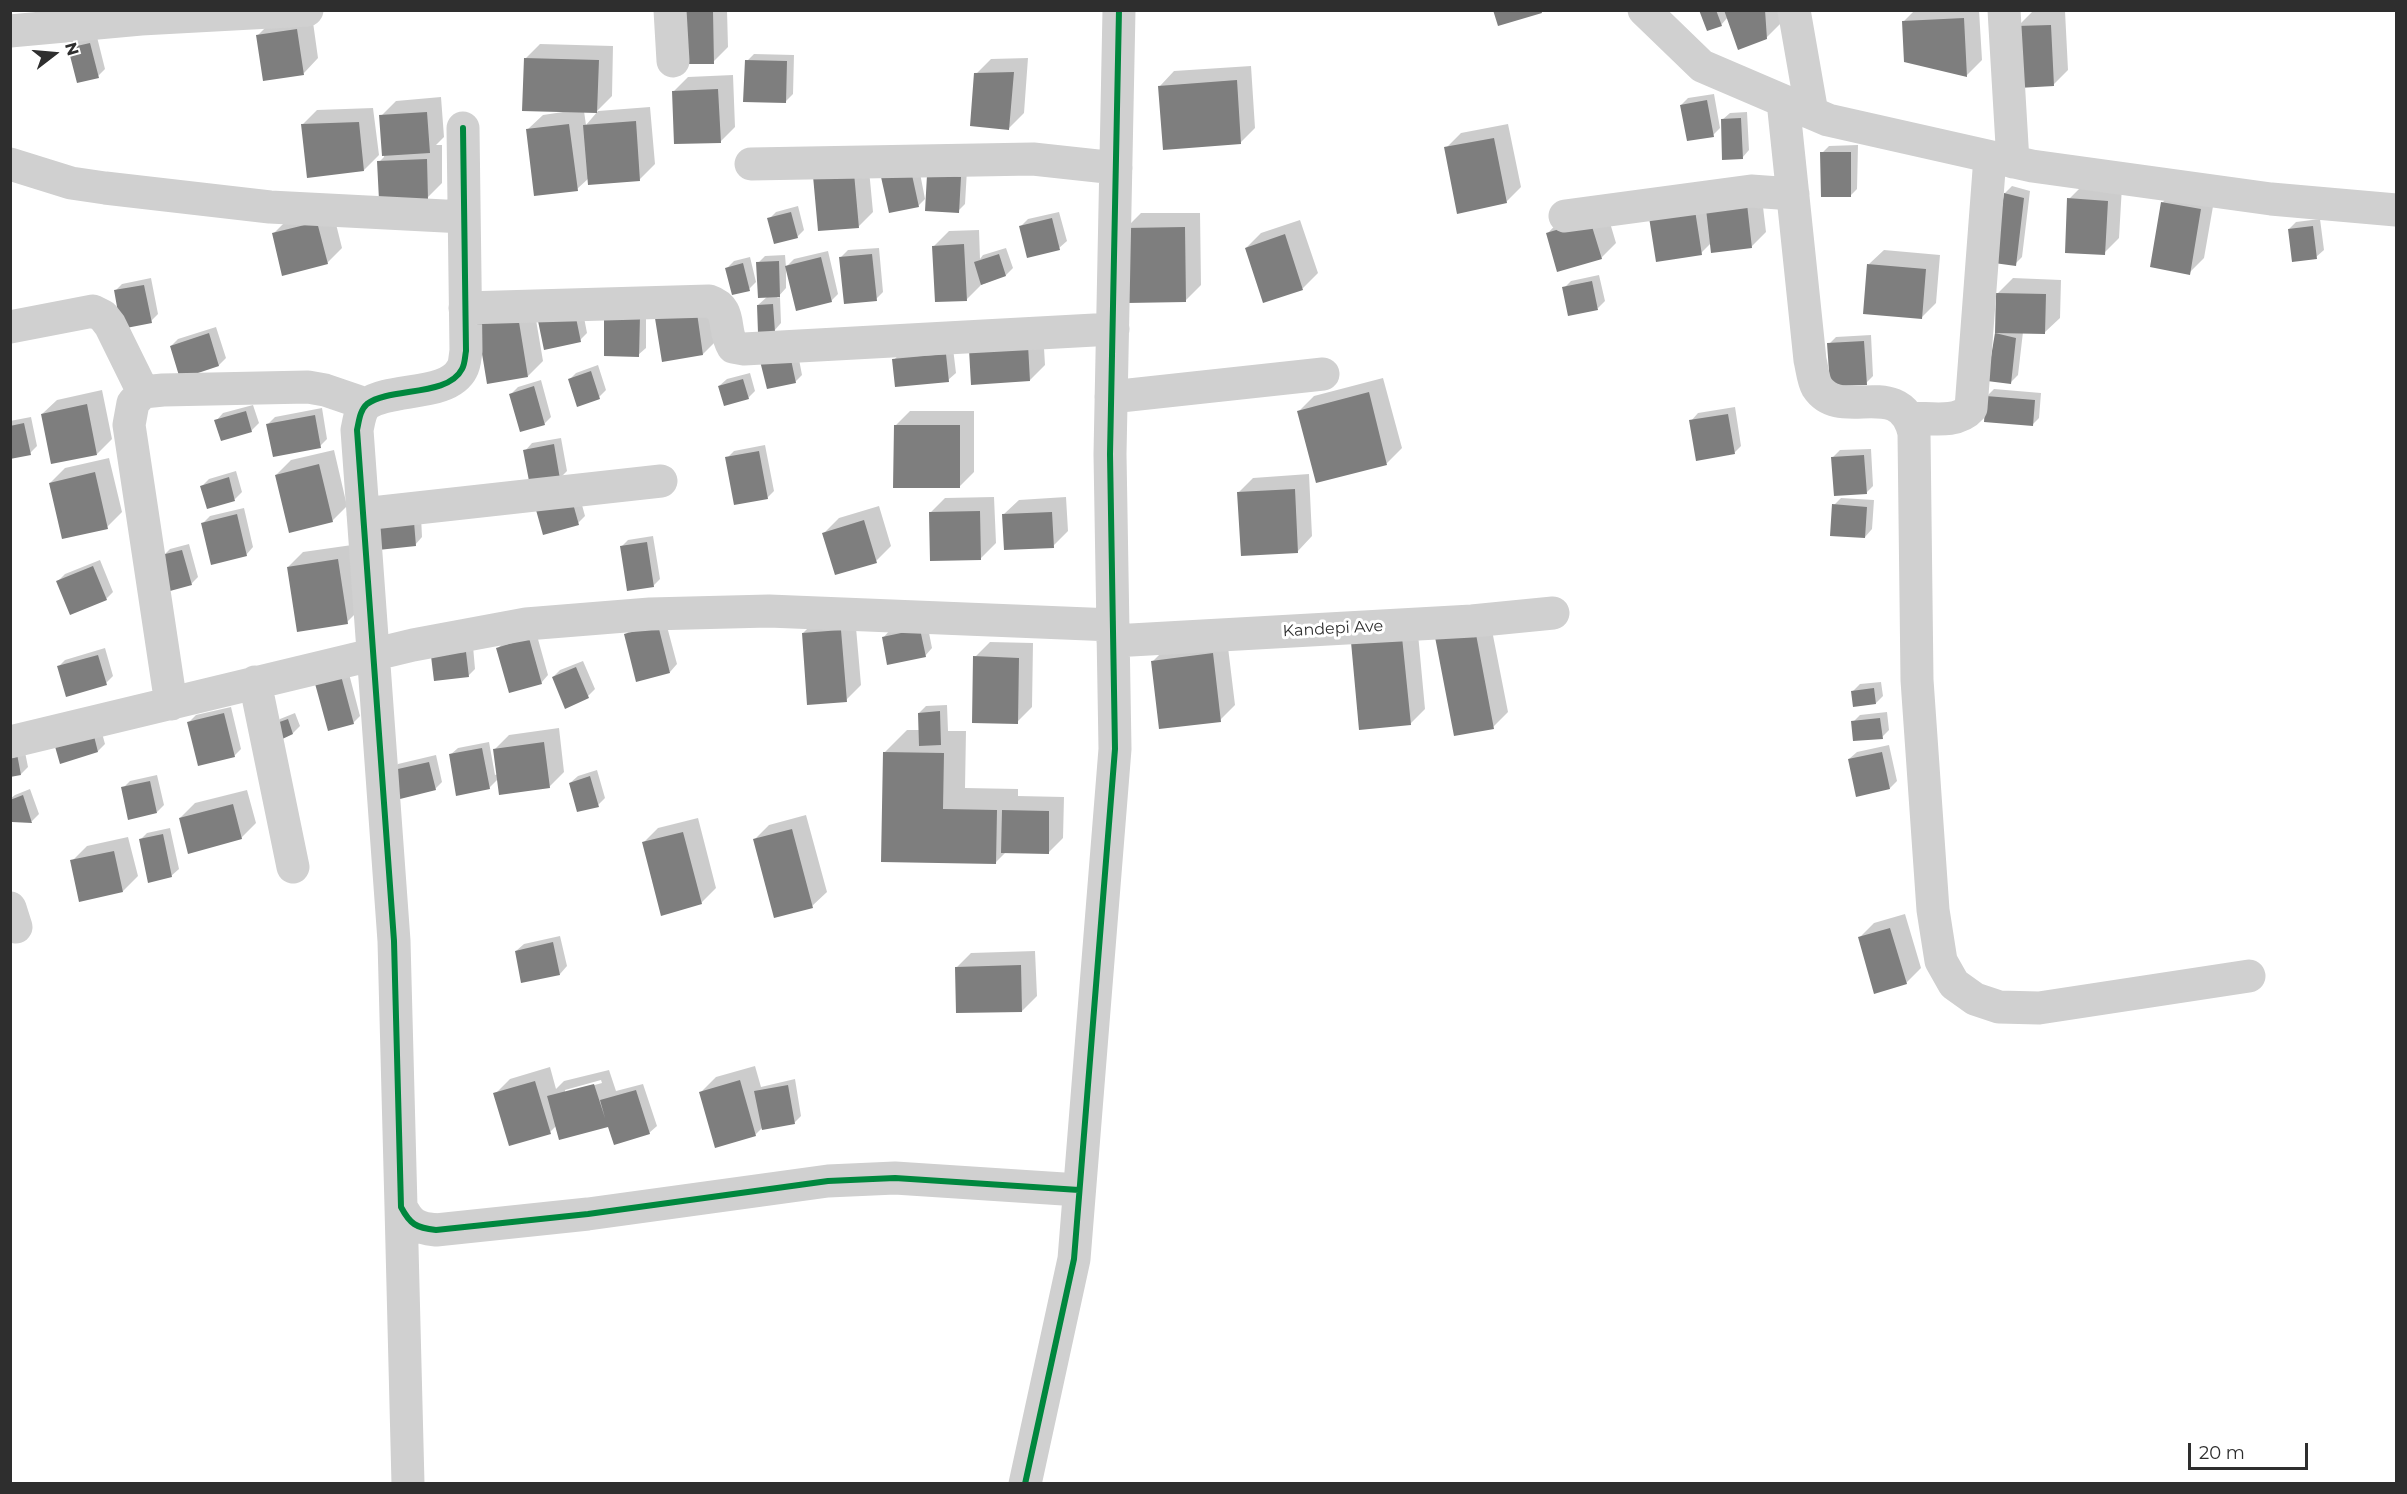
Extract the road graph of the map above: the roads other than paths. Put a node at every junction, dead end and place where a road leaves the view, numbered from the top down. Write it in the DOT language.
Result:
graph roads {
  1 [pos="307,10"];
  2 [pos="670,10"];
  3 [pos="1119,10"];
  4 [pos="1644,10"];
  5 [pos="1794,10"];
  6 [pos="2004,10"];
  7 [pos="10,31"];
  8 [pos="673,61"];
  9 [pos="1798,107"];
  10 [pos="463,128"];
  11 [pos="2001,159"];
  12 [pos="10,164"];
  13 [pos="751,164"];
  14 [pos="1116,168"];
  15 [pos="1793,194"];
  16 [pos="2397,210"];
  17 [pos="1564,216"];
  18 [pos="464,217"];
  19 [pos="465,308"];
  20 [pos="10,327"];
  21 [pos="1113,329"];
  22 [pos="1323,374"];
  23 [pos="143,392"];
  24 [pos="1111,397"];
  25 [pos="366,405"];
  26 [pos="1911,418"];
  27 [pos="661,481"];
  28 [pos="363,514"];
  29 [pos="1553,613"];
  30 [pos="1113,633"];
  31 [pos="374,654"];
  32 [pos="255,682"];
  33 [pos="171,704"];
  34 [pos="10,742"];
  35 [pos="293,867"];
  36 [pos="2249,976"];
  37 [pos="1079,1191"];
  38 [pos="401,1207"];
  39 [pos="408,1484"];
  40 [pos="1025,1484"];
  1 -- 7 [label="street"];
  2 -- 8 [label="street"];
  3 -- 14 [label="street"];
  4 -- 9 [label="street"];
  5 -- 9 [label="street"];
  6 -- 11 [label="street"];
  9 -- 11 [label="street"];
  9 -- 15 [label="street"];
  10 -- 18 [label="street"];
  11 -- 16 [label="street"];
  11 -- 26 [label="street"];
  12 -- 18 [label="street"];
  13 -- 14 [label="street"];
  14 -- 21 [label="street"];
  15 -- 17 [label="street"];
  15 -- 26 [label="street"];
  18 -- 19 [label="street"];
  19 -- 21 [label="street"];
  19 -- 25 [label="street"];
  20 -- 23 [label="street"];
  21 -- 24 [label="street"];
  22 -- 24 [label="street"];
  23 -- 25 [label="street"];
  23 -- 33 [label="street"];
  24 -- 30 [label="street"];
  25 -- 28 [label="street"];
  26 -- 36 [label="street"];
  27 -- 28 [label="street"];
  28 -- 31 [label="street"];
  29 -- 30 [label="street, Kandepi Ave"];
  30 -- 31 [label="street, Kandepi Ave"];
  30 -- 37 [label="street"];
  31 -- 32 [label="street, Kandepi Ave"];
  31 -- 38 [label="street"];
  32 -- 33 [label="street, Kandepi Ave"];
  32 -- 35 [label="street"];
  33 -- 34 [label="street, Kandepi Ave"];
  37 -- 38 [label="street"];
  37 -- 40 [label="street"];
  38 -- 39 [label="street"];
}
